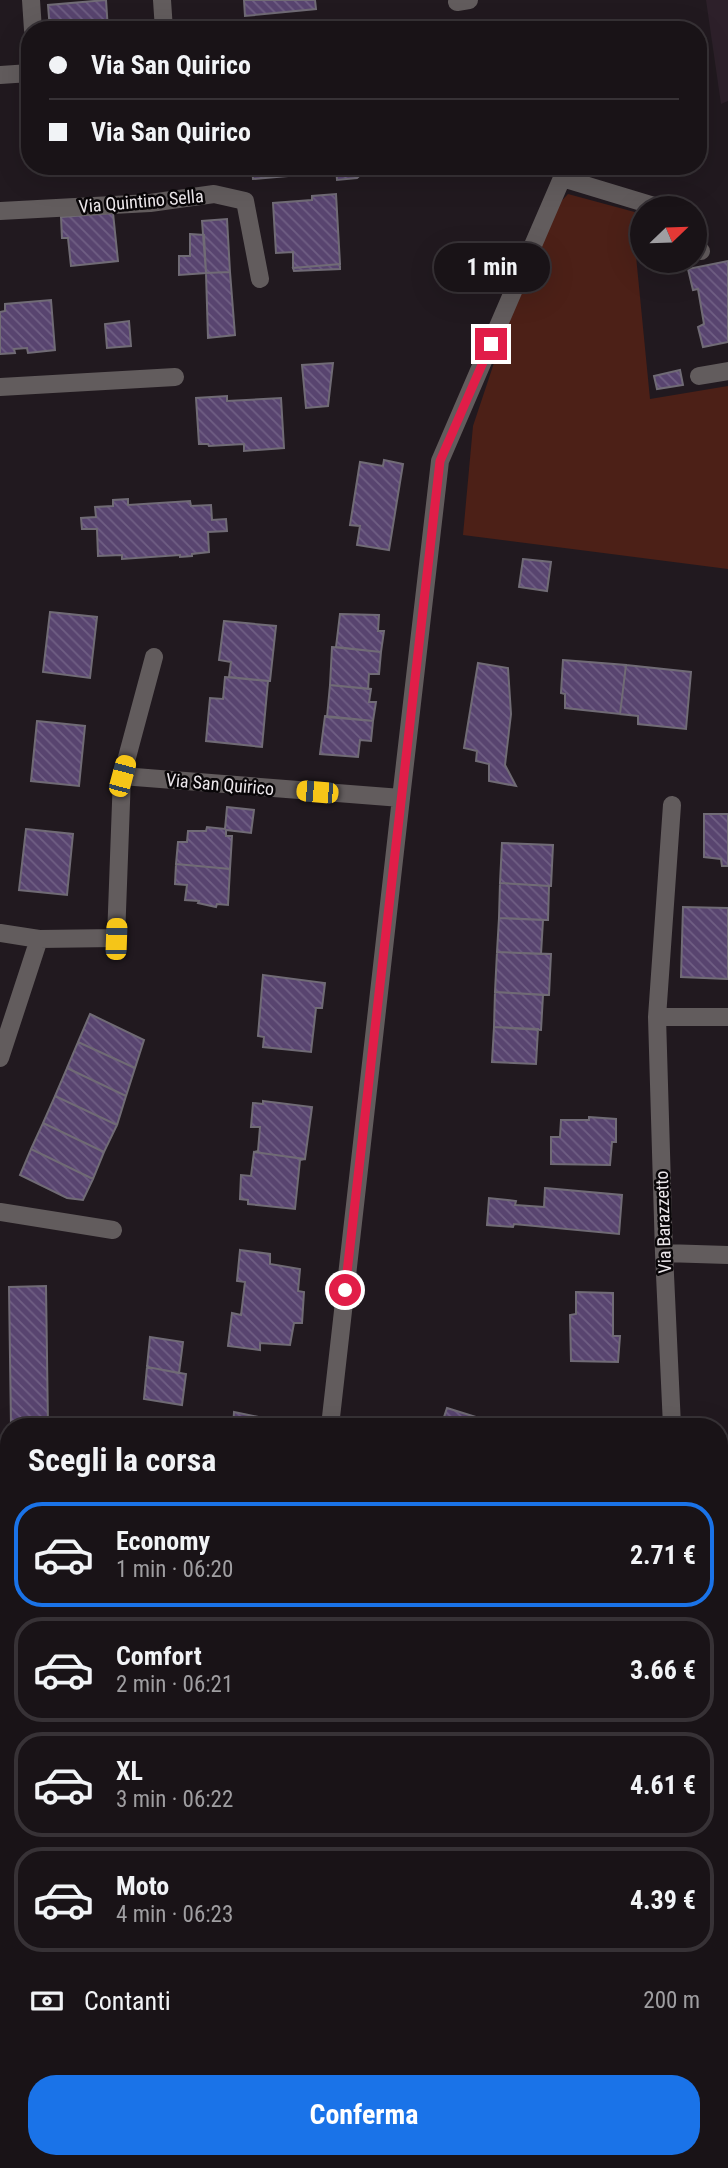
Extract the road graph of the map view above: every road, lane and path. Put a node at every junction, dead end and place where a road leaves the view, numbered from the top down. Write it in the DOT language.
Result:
graph roads {
  1 [pos="31,0"];
  2 [pos="162,0"];
  3 [pos="32,21"];
  4 [pos="163,21"];
  5 [pos="21,74"];
  6 [pos="0,75"];
  7 [pos="630,199"];
  8 [pos="0,211"];
  9 [pos="260,279"];
  10 [pos="728,371"];
  11 [pos="699,376"];
  12 [pos="175,377"];
  13 [pos="0,387"];
  14 [pos="154,657"];
  15 [pos="122,776"];
  16 [pos="401,798"];
  17 [pos="672,805"];
  18 [pos="0,933"];
  19 [pos="39,939"];
  20 [pos="657,1017"];
  21 [pos="728,1017"];
  22 [pos="0,1058"];
  23 [pos="0,1212"];
  24 [pos="113,1230"];
  25 [pos="664,1253"];
  26 [pos="728,1255"];
  27 [pos="331,1418"];
  28 [pos="672,1418"];
  1 -- 3 [label="street"];
  2 -- 4 [label="street"];
  5 -- 6 [label="street"];
  7 -- 16 [label="street"];
  8 -- 9 [label="street, Via Quintino Sella"];
  10 -- 11 [label="street"];
  12 -- 13 [label="street"];
  14 -- 15 [label="street"];
  15 -- 16 [label="street, Via San Quirico"];
  15 -- 19 [label="street"];
  16 -- 27 [label="street"];
  17 -- 20 [label="street, Via Barazzetto"];
  18 -- 19 [label="street"];
  19 -- 22 [label="street"];
  20 -- 21 [label="street"];
  20 -- 25 [label="street, Via Barazzetto"];
  23 -- 24 [label="street"];
  25 -- 26 [label="street"];
  25 -- 28 [label="street, Via Barazzetto"];
}
